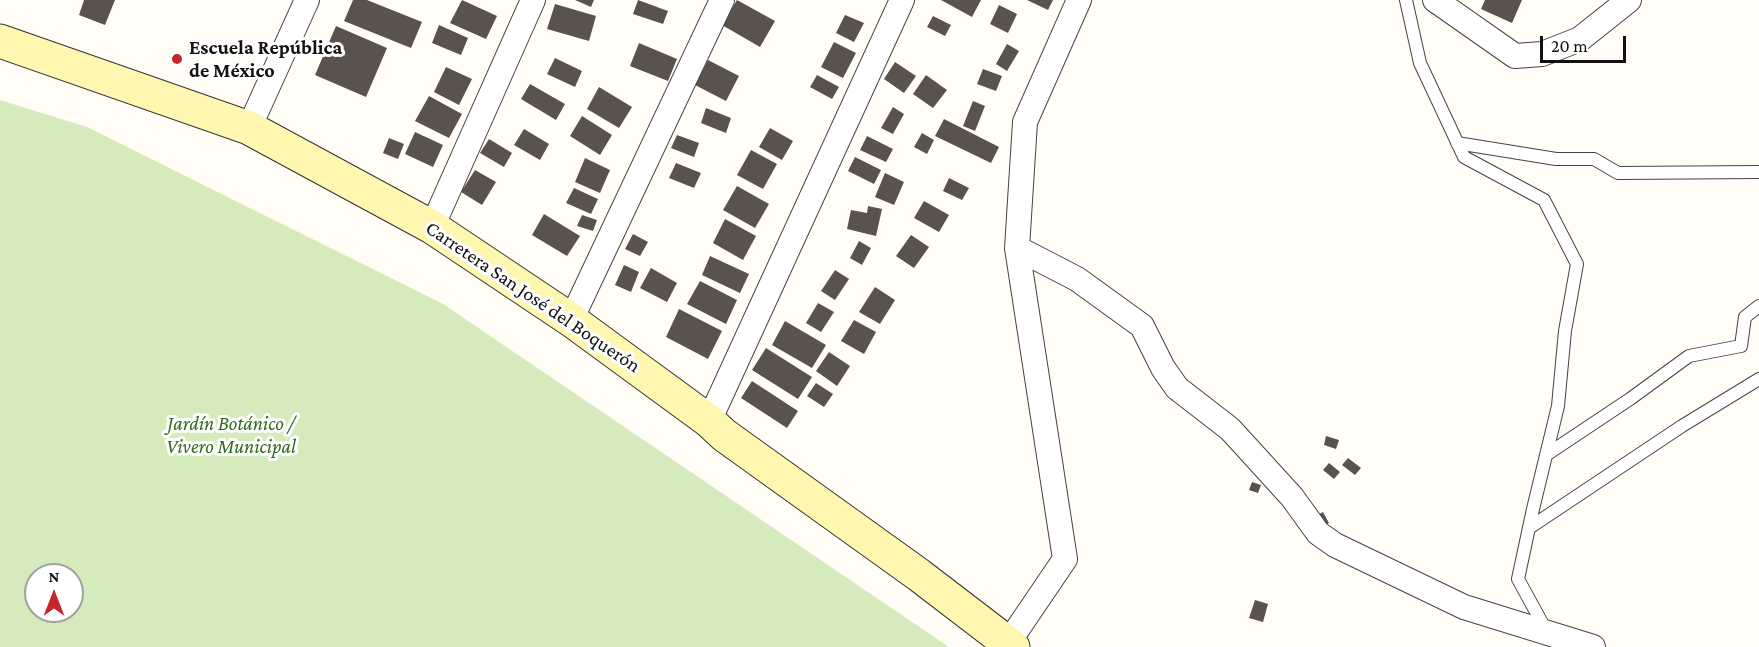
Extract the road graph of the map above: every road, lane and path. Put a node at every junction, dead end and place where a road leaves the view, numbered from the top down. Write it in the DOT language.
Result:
graph roads {
  1 [pos="307,0"];
  2 [pos="533,0"];
  3 [pos="722,0"];
  4 [pos="902,0"];
  5 [pos="1079,0"];
  6 [pos="1406,0"];
  7 [pos="1435,0"];
  8 [pos="1629,0"];
  9 [pos="1465,9"];
  10 [pos="0,41"];
  11 [pos="249,128"];
  12 [pos="1457,143"];
  13 [pos="1759,172"];
  14 [pos="432,227"];
  15 [pos="1017,248"];
  16 [pos="1759,306"];
  17 [pos="571,320"];
  18 [pos="1759,379"];
  19 [pos="709,421"];
  20 [pos="1546,455"];
  21 [pos="1529,528"];
  22 [pos="1547,632"];
  23 [pos="1010,645"];
  24 [pos="1593,647"];
  1 -- 11 [label="street"];
  2 -- 14 [label="street"];
  3 -- 17 [label="street"];
  4 -- 19 [label="street"];
  5 -- 15 [label="street"];
  6 -- 12 [label="lane"];
  7 -- 9 [label="street"];
  8 -- 9 [label="street"];
  10 -- 11 [label="street, Carretera San José del Boquerón"];
  11 -- 14 [label="street, Carretera San José del Boquerón"];
  12 -- 13 [label="lane"];
  12 -- 20 [label="lane"];
  14 -- 17 [label="street, Carretera San José del Boquerón"];
  15 -- 22 [label="street"];
  15 -- 23 [label="street"];
  16 -- 20 [label="lane"];
  17 -- 19 [label="street, Carretera San José del Boquerón"];
  18 -- 21 [label="lane"];
  19 -- 23 [label="street, Carretera San José del Boquerón"];
  20 -- 21 [label="lane"];
  21 -- 22 [label="lane"];
  22 -- 24 [label="street"];
}
